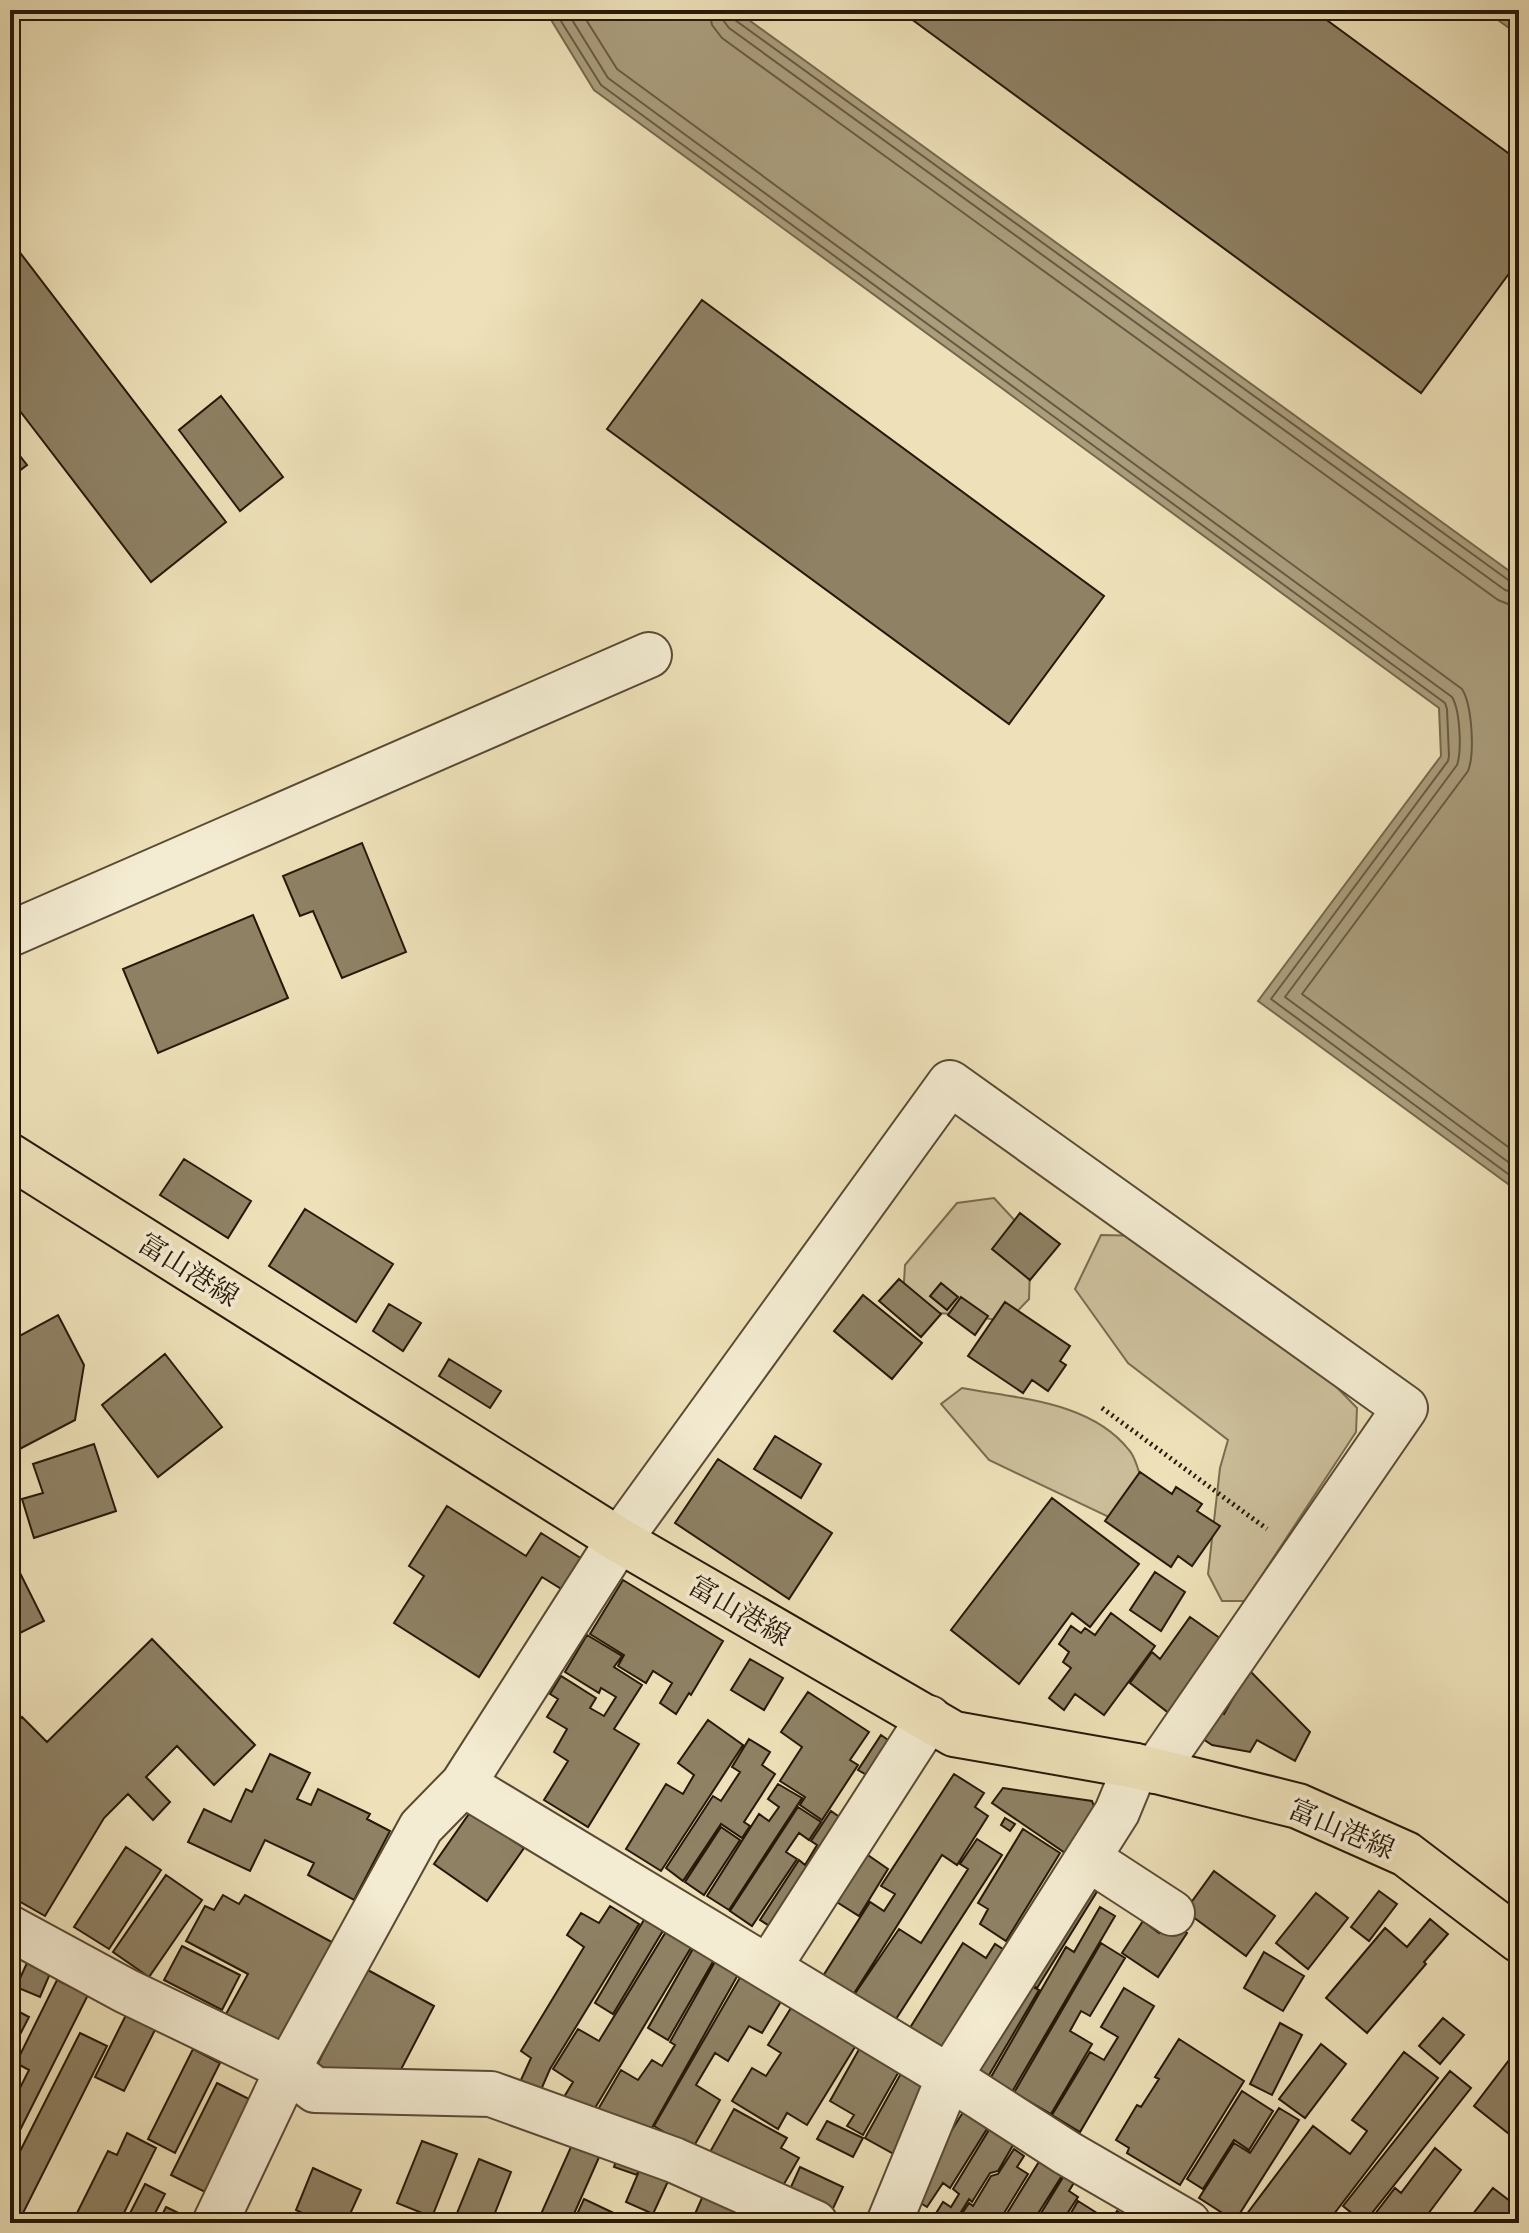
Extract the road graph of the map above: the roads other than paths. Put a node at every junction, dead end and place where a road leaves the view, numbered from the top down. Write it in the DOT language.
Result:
graph roads {
  1 [pos="649,655"];
  2 [pos="10,934"];
  3 [pos="10,1156"];
  4 [pos="619,1540"];
  5 [pos="929,1718"];
  6 [pos="1146,1769"];
  7 [pos="463,1784"];
  8 [pos="1089,1859"];
  9 [pos="1172,1913"];
  10 [pos="10,1928"];
  11 [pos="1519,1940"];
  12 [pos="768,1968"];
  13 [pos="288,2069"];
  14 [pos="949,2077"];
  15 [pos="215,2223"];
  16 [pos="815,2223"];
  17 [pos="889,2223"];
  18 [pos="1188,2223"];
  1 -- 2 [label="street"];
  3 -- 4 [label="main road, 富山港線"];
  4 -- 5 [label="main road, 富山港線"];
  4 -- 6 [label="street"];
  4 -- 7 [label="street"];
  5 -- 6 [label="main road, 富山港線"];
  5 -- 12 [label="street"];
  6 -- 8 [label="street"];
  6 -- 11 [label="main road, 富山港線"];
  7 -- 12 [label="street"];
  7 -- 13 [label="street"];
  8 -- 9 [label="street"];
  8 -- 14 [label="street"];
  10 -- 13 [label="street"];
  12 -- 14 [label="street"];
  13 -- 15 [label="street"];
  13 -- 16 [label="street"];
  14 -- 17 [label="street"];
  14 -- 18 [label="street"];
}
